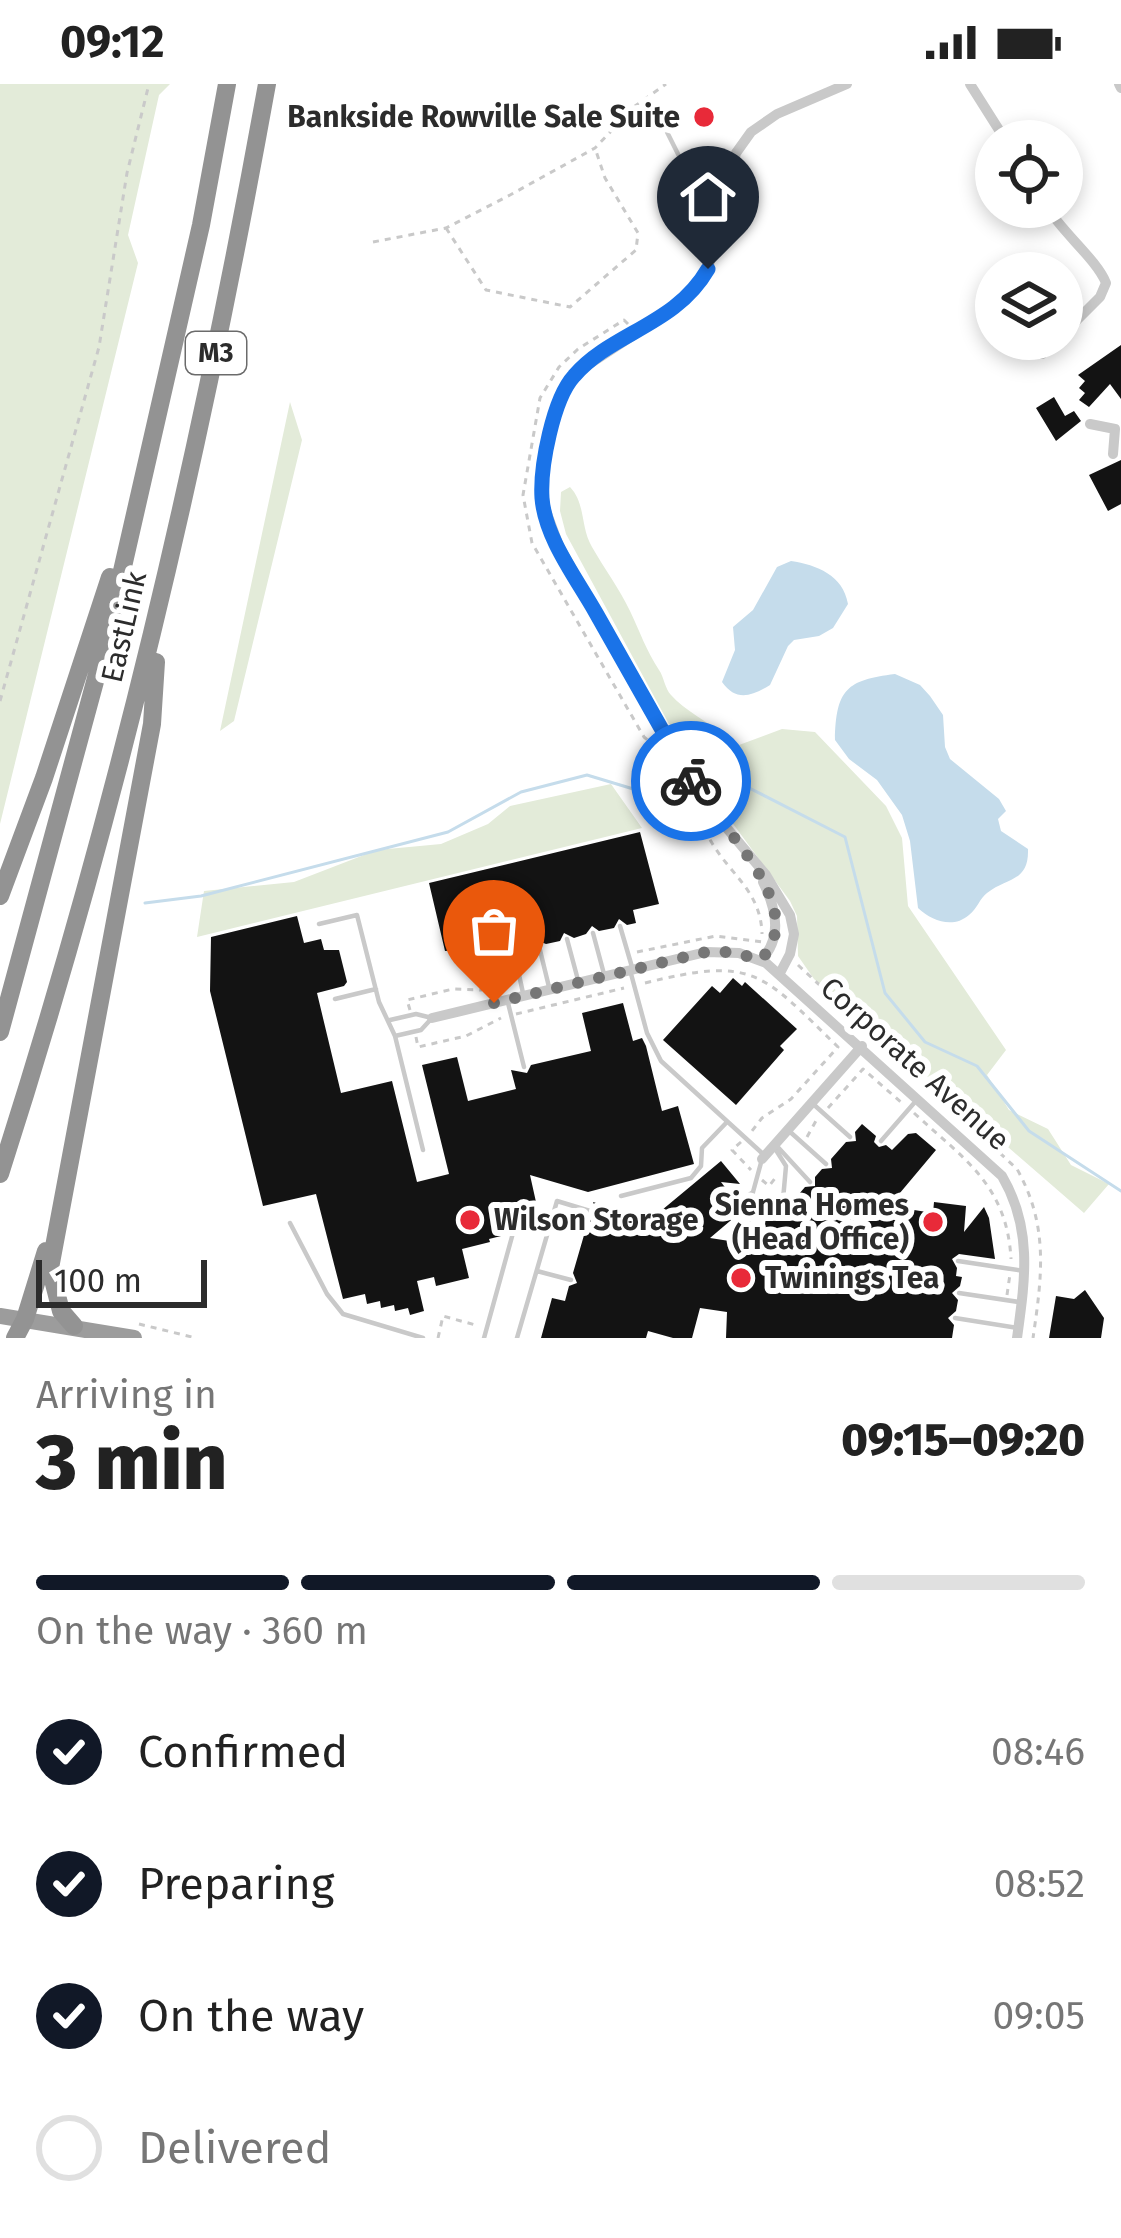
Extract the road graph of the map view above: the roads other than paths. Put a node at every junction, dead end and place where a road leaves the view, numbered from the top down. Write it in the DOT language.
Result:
graph roads {
  1 [pos="227,84"];
  2 [pos="267,84"];
  3 [pos="847,84"];
  4 [pos="970,84"];
  5 [pos="993,120"];
  6 [pos="664,125"];
  7 [pos="730,177"];
  8 [pos="1060,228"];
  9 [pos="1082,252"];
  10 [pos="1083,254"];
  11 [pos="1083,314"];
  12 [pos="1090,424"];
  13 [pos="1118,428"];
  14 [pos="1113,454"];
  15 [pos="128,534"];
  16 [pos="158,621"];
  17 [pos="751,857"];
  18 [pos="0,896"];
  19 [pos="319,924"];
  20 [pos="620,926"];
  21 [pos="593,932"];
  22 [pos="567,939"];
  23 [pos="481,943"];
  24 [pos="539,946"];
  25 [pos="514,952"];
  26 [pos="760,960"];
  27 [pos="631,970"];
  28 [pos="780,973"];
  29 [pos="604,976"];
  30 [pos="578,982"];
  31 [pos="376,989"];
  32 [pos="550,990"];
  33 [pos="524,996"];
  34 [pos="335,999"];
  35 [pos="501,1001"];
  36 [pos="432,1018"];
  37 [pos="388,1020"];
  38 [pos="0,1032"];
  39 [pos="395,1036"];
  40 [pos="862,1046"];
  41 [pos="524,1067"];
  42 [pos="919,1097"];
  43 [pos="812,1102"];
  44 [pos="728,1122"];
  45 [pos="788,1130"];
  46 [pos="850,1137"];
  47 [pos="881,1141"];
  48 [pos="423,1150"];
  49 [pos="769,1152"];
  50 [pos="826,1164"];
  51 [pos="0,1174"];
  52 [pos="810,1182"];
  53 [pos="753,1192"];
  54 [pos="621,1196"];
  55 [pos="737,1203"];
  56 [pos="590,1210"];
  57 [pos="782,1210"];
  58 [pos="290,1223"];
  59 [pos="56,1230"];
  60 [pos="513,1233"];
  61 [pos="746,1239"];
  62 [pos="958,1261"];
  63 [pos="537,1271"];
  64 [pos="1026,1271"];
  65 [pos="571,1280"];
  66 [pos="959,1293"];
  67 [pos="1022,1303"];
  68 [pos="0,1317"];
  69 [pos="956,1318"];
  70 [pos="74,1327"];
  71 [pos="133,1331"];
  72 [pos="18,1333"];
  73 [pos="1017,1333"];
  74 [pos="424,1338"];
  75 [pos="484,1338"];
  76 [pos="517,1338"];
  1 -- 15 [label="highway, EastLink / M3"];
  2 -- 16 [label="highway, EastLink / M3"];
  3 -- 7 [label="street"];
  4 -- 5 [label="street"];
  6 -- 7 [label="lane"];
  7 -- 17 [label="street"];
  8 -- 9 [label="street"];
  10 -- 11 [label="street"];
  12 -- 13 [label="street"];
  13 -- 14 [label="street"];
  15 -- 18 [label="highway"];
  15 -- 38 [label="highway, EastLink / M3"];
  16 -- 51 [label="highway, EastLink / M3"];
  16 -- 59 [label="highway"];
  17 -- 26 [label="street"];
  17 -- 28 [label="street"];
  19 -- 31 [label="lane"];
  20 -- 27 [label="lane"];
  21 -- 29 [label="lane"];
  22 -- 30 [label="lane"];
  23 -- 35 [label="lane"];
  24 -- 32 [label="lane"];
  25 -- 33 [label="lane"];
  26 -- 27 [label="street, Corporate Avenue"];
  26 -- 28 [label="street, Corporate Avenue"];
  27 -- 29 [label="street, Corporate Avenue"];
  27 -- 44 [label="lane"];
  28 -- 40 [label="street, Corporate Avenue"];
  29 -- 30 [label="street, Corporate Avenue"];
  30 -- 32 [label="street, Corporate Avenue"];
  31 -- 34 [label="lane"];
  31 -- 37 [label="lane"];
  32 -- 33 [label="street, Corporate Avenue"];
  33 -- 35 [label="street, Corporate Avenue"];
  35 -- 36 [label="street, Corporate Avenue"];
  35 -- 41 [label="lane"];
  36 -- 37 [label="lane"];
  36 -- 39 [label="lane"];
  37 -- 39 [label="lane"];
  39 -- 48 [label="lane"];
  40 -- 42 [label="street, Corporate Avenue"];
  40 -- 43 [label="street"];
  42 -- 47 [label="lane"];
  42 -- 64 [label="street, Corporate Avenue"];
  43 -- 45 [label="street"];
  43 -- 46 [label="lane"];
  44 -- 49 [label="lane"];
  44 -- 54 [label="lane"];
  45 -- 49 [label="street"];
  45 -- 50 [label="lane"];
  49 -- 52 [label="lane"];
  49 -- 53 [label="lane"];
  49 -- 57 [label="lane"];
  53 -- 55 [label="lane"];
  53 -- 61 [label="lane"];
  56 -- 63 [label="lane"];
  58 -- 74 [label="lane"];
  59 -- 70 [label="highway"];
  59 -- 72 [label="highway"];
  60 -- 75 [label="lane"];
  62 -- 64 [label="lane"];
  63 -- 65 [label="lane"];
  63 -- 76 [label="lane"];
  64 -- 67 [label="street, Corporate Avenue"];
  66 -- 67 [label="lane"];
  67 -- 73 [label="street, Corporate Avenue"];
  68 -- 72 [label="highway"];
  69 -- 73 [label="lane"];
  70 -- 71 [label="highway"];
  70 -- 72 [label="highway"];
}
